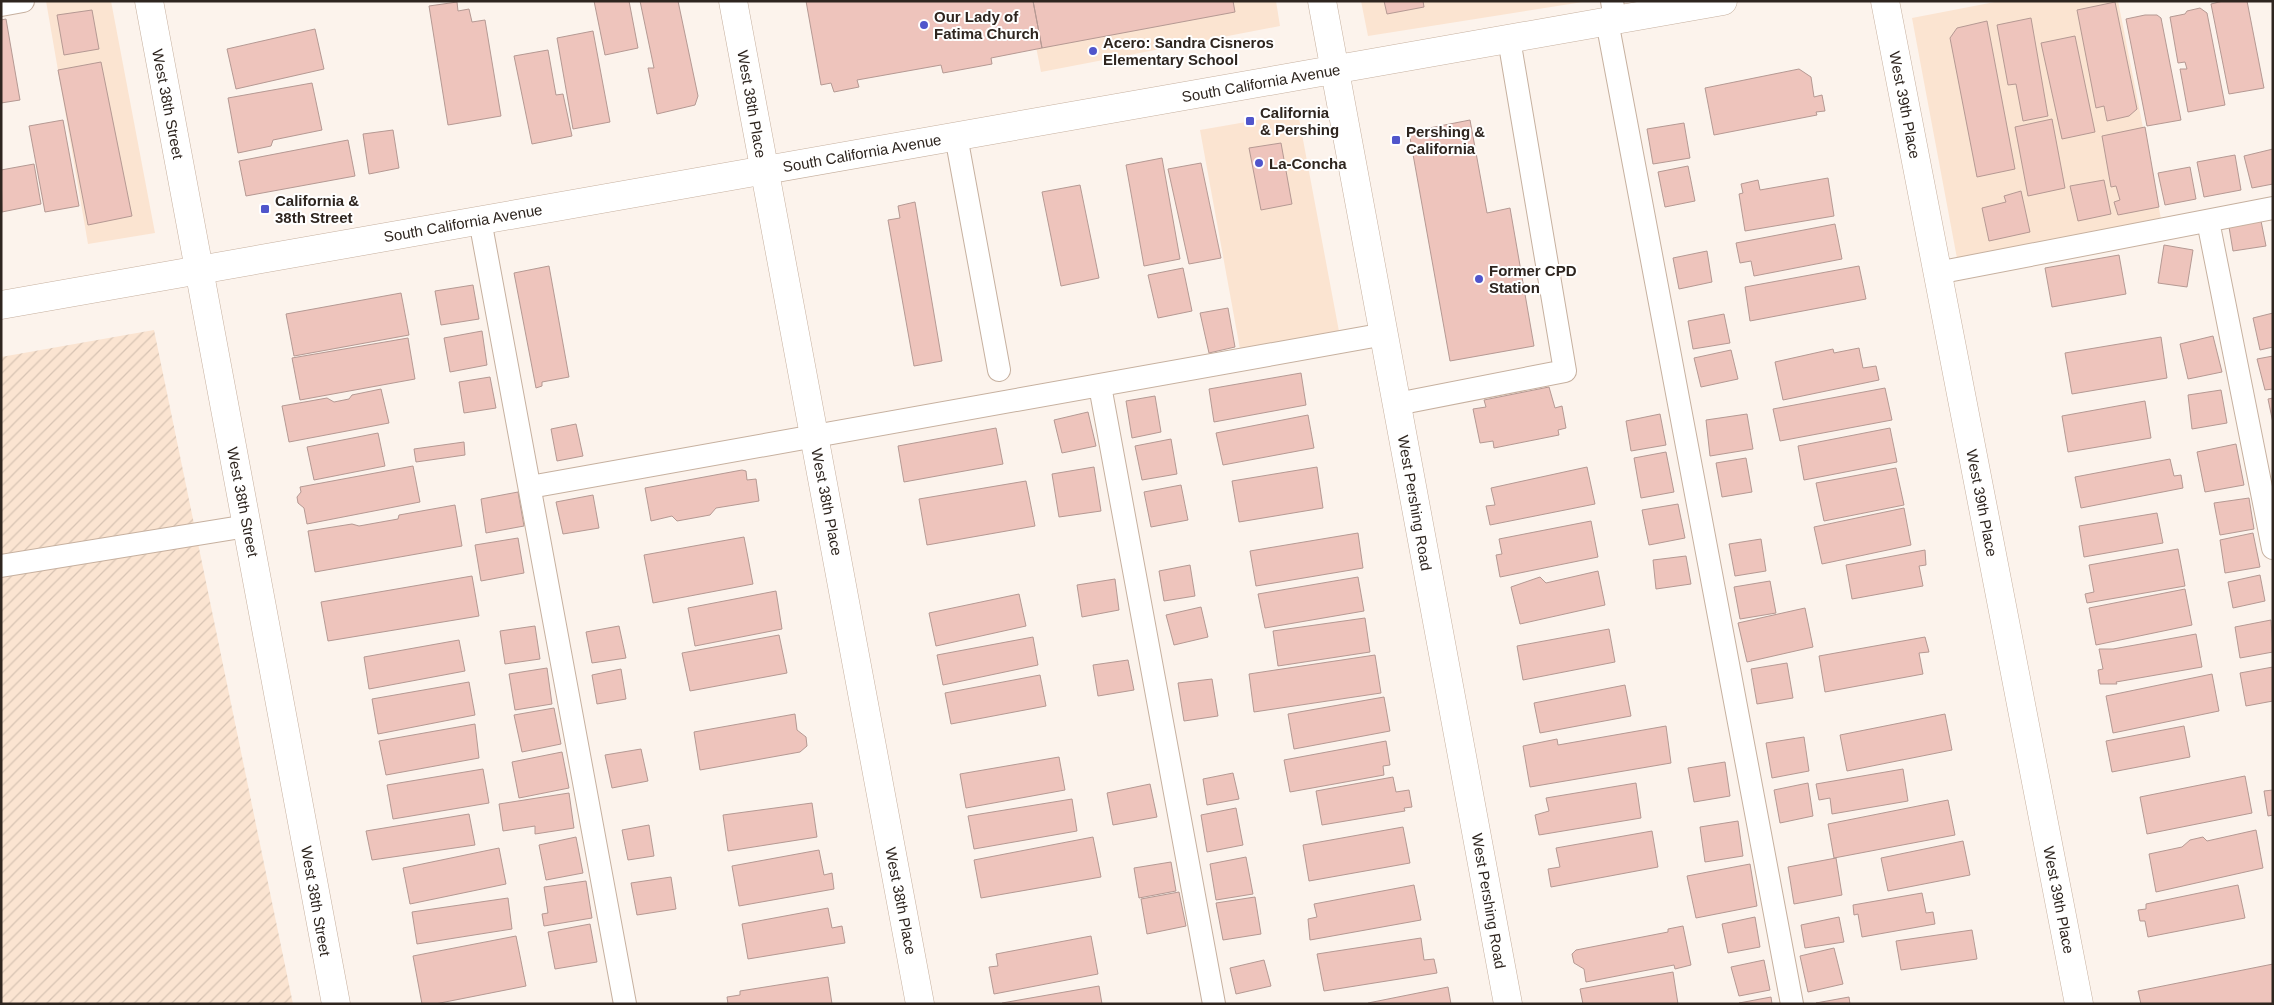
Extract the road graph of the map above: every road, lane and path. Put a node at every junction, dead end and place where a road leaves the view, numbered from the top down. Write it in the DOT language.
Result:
graph roads {
  1 [pos="23,1"];
  2 [pos="149,1"];
  3 [pos="733,1"];
  4 [pos="1322,1"];
  5 [pos="1723,1"];
  6 [pos="1885,1"];
  7 [pos="1,5"];
  8 [pos="1611,14"];
  9 [pos="1509,39"];
  10 [pos="1336,70"];
  11 [pos="956,136"];
  12 [pos="764,170"];
  13 [pos="2273,208"];
  14 [pos="480,220"];
  15 [pos="2208,221"];
  16 [pos="199,270"];
  17 [pos="1937,273"];
  18 [pos="1,305"];
  19 [pos="1384,334"];
  20 [pos="999,370"];
  21 [pos="1100,386"];
  22 [pos="1397,404"];
  23 [pos="814,436"];
  24 [pos="530,487"];
  25 [pos="247,526"];
  26 [pos="2273,548"];
  27 [pos="1,566"];
  28 [pos="336,1004"];
  29 [pos="625,1004"];
  30 [pos="920,1004"];
  31 [pos="1214,1004"];
  32 [pos="1508,1004"];
  33 [pos="1792,1004"];
  34 [pos="2079,1004"];
  1 -- 7 [label="lane"];
  2 -- 16 [label="street, West 38th Street"];
  3 -- 12 [label="street, West 38th Place"];
  4 -- 10 [label="street, West Pershing Road"];
  5 -- 8 [label="street, South California Avenue"];
  6 -- 17 [label="street, West 39th Place"];
  8 -- 9 [label="street, South California Avenue"];
  8 -- 33 [label="lane"];
  9 -- 10 [label="street, South California Avenue"];
  9 -- 22 [label="lane"];
  10 -- 11 [label="street, South California Avenue"];
  10 -- 19 [label="street, West Pershing Road"];
  11 -- 12 [label="street, South California Avenue"];
  11 -- 20 [label="lane"];
  12 -- 14 [label="street, South California Avenue"];
  12 -- 23 [label="street, West 38th Place"];
  13 -- 15 [label="lane"];
  14 -- 16 [label="street, South California Avenue"];
  14 -- 24 [label="lane"];
  15 -- 17 [label="lane"];
  15 -- 26 [label="lane"];
  16 -- 18 [label="street, South California Avenue"];
  16 -- 25 [label="street, West 38th Street"];
  17 -- 34 [label="street, West 39th Place"];
  19 -- 21 [label="lane"];
  19 -- 22 [label="street, West Pershing Road"];
  21 -- 23 [label="lane"];
  21 -- 31 [label="lane"];
  22 -- 32 [label="street, West Pershing Road"];
  23 -- 24 [label="lane"];
  23 -- 30 [label="street, West 38th Place"];
  24 -- 29 [label="lane"];
  25 -- 27 [label="lane"];
  25 -- 28 [label="street, West 38th Street"];
}
